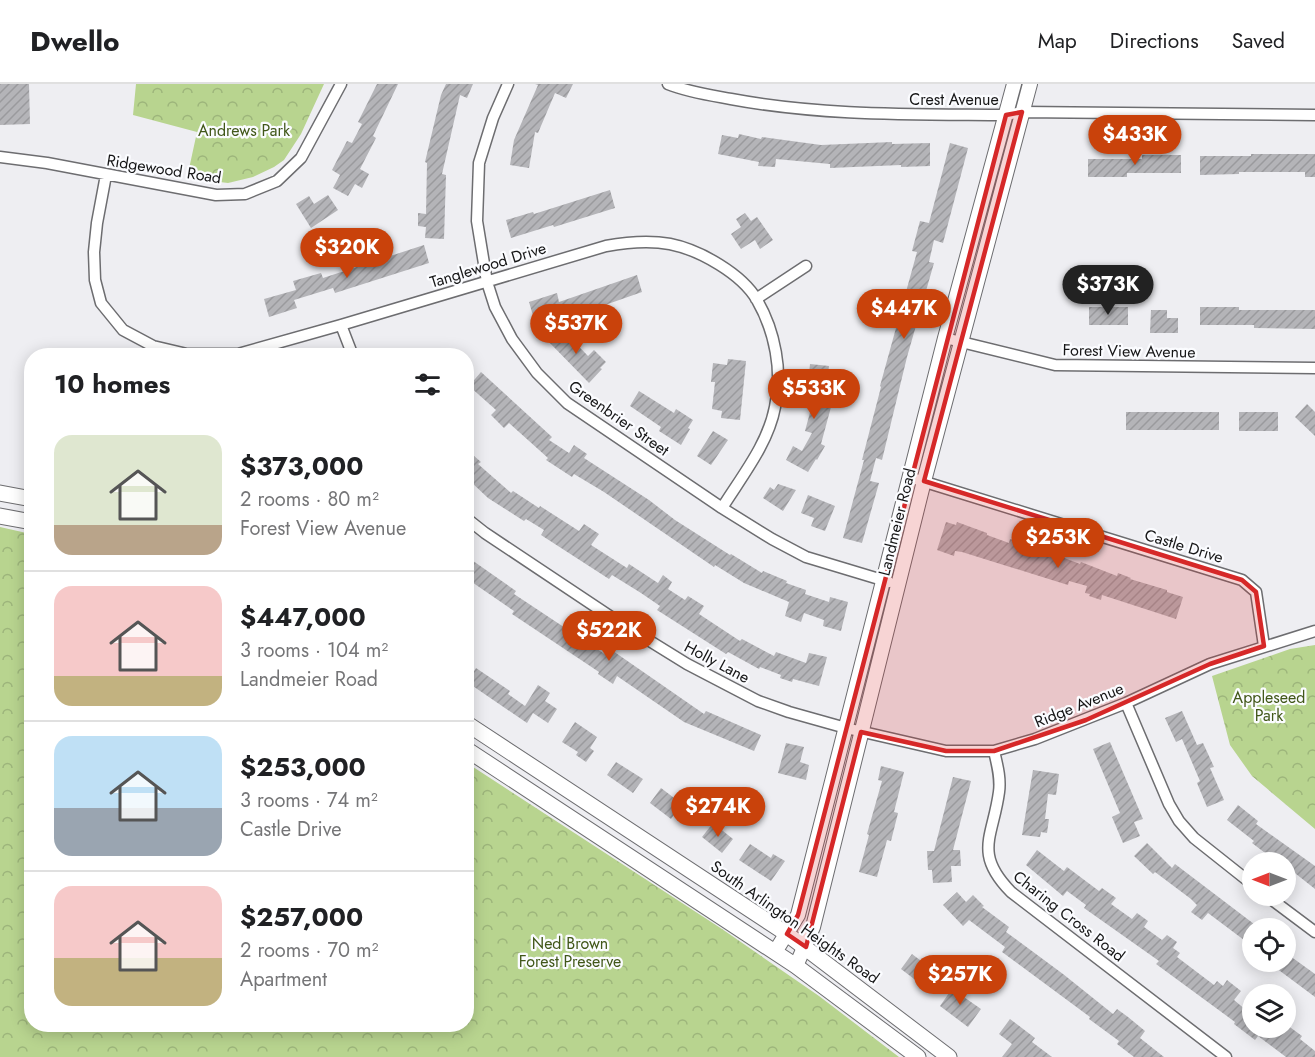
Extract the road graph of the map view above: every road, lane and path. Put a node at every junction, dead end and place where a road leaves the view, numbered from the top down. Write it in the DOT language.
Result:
graph roads {
  1 [pos="341,84"];
  2 [pos="508,84"];
  3 [pos="668,84"];
  4 [pos="1014,84"];
  5 [pos="1030,84"];
  6 [pos="1022,112"];
  7 [pos="1006,115"];
  8 [pos="1315,115"];
  9 [pos="0,157"];
  10 [pos="106,175"];
  11 [pos="806,266"];
  12 [pos="487,282"];
  13 [pos="756,299"];
  14 [pos="340,325"];
  15 [pos="945,338"];
  16 [pos="961,342"];
  17 [pos="162,348"];
  18 [pos="259,348"];
  19 [pos="350,348"];
  20 [pos="1315,368"];
  21 [pos="909,477"];
  22 [pos="924,481"];
  23 [pos="0,494"];
  24 [pos="24,498"];
  25 [pos="722,508"];
  26 [pos="0,516"];
  27 [pos="24,520"];
  28 [pos="474,524"];
  29 [pos="883,581"];
  30 [pos="898,585"];
  31 [pos="1315,631"];
  32 [pos="1264,646"];
  33 [pos="1126,703"];
  34 [pos="474,728"];
  35 [pos="846,728"];
  36 [pos="861,732"];
  37 [pos="994,751"];
  38 [pos="474,754"];
  39 [pos="1242,876"];
  40 [pos="1281,906"];
  41 [pos="1315,932"];
  42 [pos="787,934"];
  43 [pos="806,947"];
  44 [pos="775,952"];
  45 [pos="796,966"];
  46 [pos="918,1057"];
  47 [pos="949,1057"];
  48 [pos="1226,1057"];
  1 -- 10 [label="street, Ridgewood Road"];
  2 -- 12 [label="street, Greenbrier Street"];
  3 -- 7 [label="street, Crest Avenue"];
  4 -- 7 [label="street, Landmeier Road"];
  5 -- 6 [label="street, Landmeier Road"];
  6 -- 7 [label="street, Crest Avenue"];
  6 -- 8 [label="street, Crest Avenue"];
  6 -- 16 [label="street, Landmeier Road"];
  7 -- 15 [label="street, Landmeier Road"];
  9 -- 10 [label="street, Ridgewood Road"];
  10 -- 17 [label="street, Tanglewood Drive"];
  11 -- 13 [label="street"];
  12 -- 13 [label="street, Tanglewood Drive"];
  12 -- 14 [label="street, Tanglewood Drive"];
  12 -- 25 [label="street, Greenbrier Street"];
  13 -- 25 [label="street, Tanglewood Drive"];
  14 -- 18 [label="street, Tanglewood Drive"];
  14 -- 19 [label="street"];
  15 -- 16 [label="street, Forest View Avenue"];
  15 -- 21 [label="street, Landmeier Road"];
  16 -- 20 [label="street, Forest View Avenue"];
  16 -- 22 [label="street, Landmeier Road"];
  21 -- 22 [label="street, Castle Drive"];
  21 -- 29 [label="street, Landmeier Road"];
  22 -- 30 [label="street, Landmeier Road"];
  22 -- 32 [label="street, Castle Drive"];
  23 -- 24 [label="main road"];
  25 -- 29 [label="street, Greenbrier Street"];
  26 -- 27 [label="main road"];
  28 -- 35 [label="street, Holly Lane"];
  29 -- 30 [label="street, Greenbrier Street"];
  29 -- 35 [label="street, Landmeier Road"];
  30 -- 36 [label="street, Landmeier Road"];
  31 -- 32 [label="street, Ridge Avenue"];
  32 -- 33 [label="street, Ridge Avenue"];
  33 -- 37 [label="street, Ridge Avenue"];
  33 -- 39 [label="street"];
  34 -- 42 [label="main road, South Arlington Heights Road"];
  35 -- 36 [label="street, Ridge Avenue"];
  35 -- 42 [label="street, Landmeier Road"];
  36 -- 37 [label="street, Ridge Avenue"];
  36 -- 43 [label="street, Landmeier Road"];
  37 -- 48 [label="street, Charing Cross Road"];
  38 -- 44 [label="main road"];
  40 -- 41 [label="street"];
  42 -- 43 [label="main road, South Arlington Heights Road"];
  42 -- 44 [label="street, Landmeier Road"];
  43 -- 45 [label="street, Landmeier Road"];
  43 -- 47 [label="main road, South Arlington Heights Road"];
  44 -- 45 [label="main road"];
  45 -- 46 [label="main road"];
}
